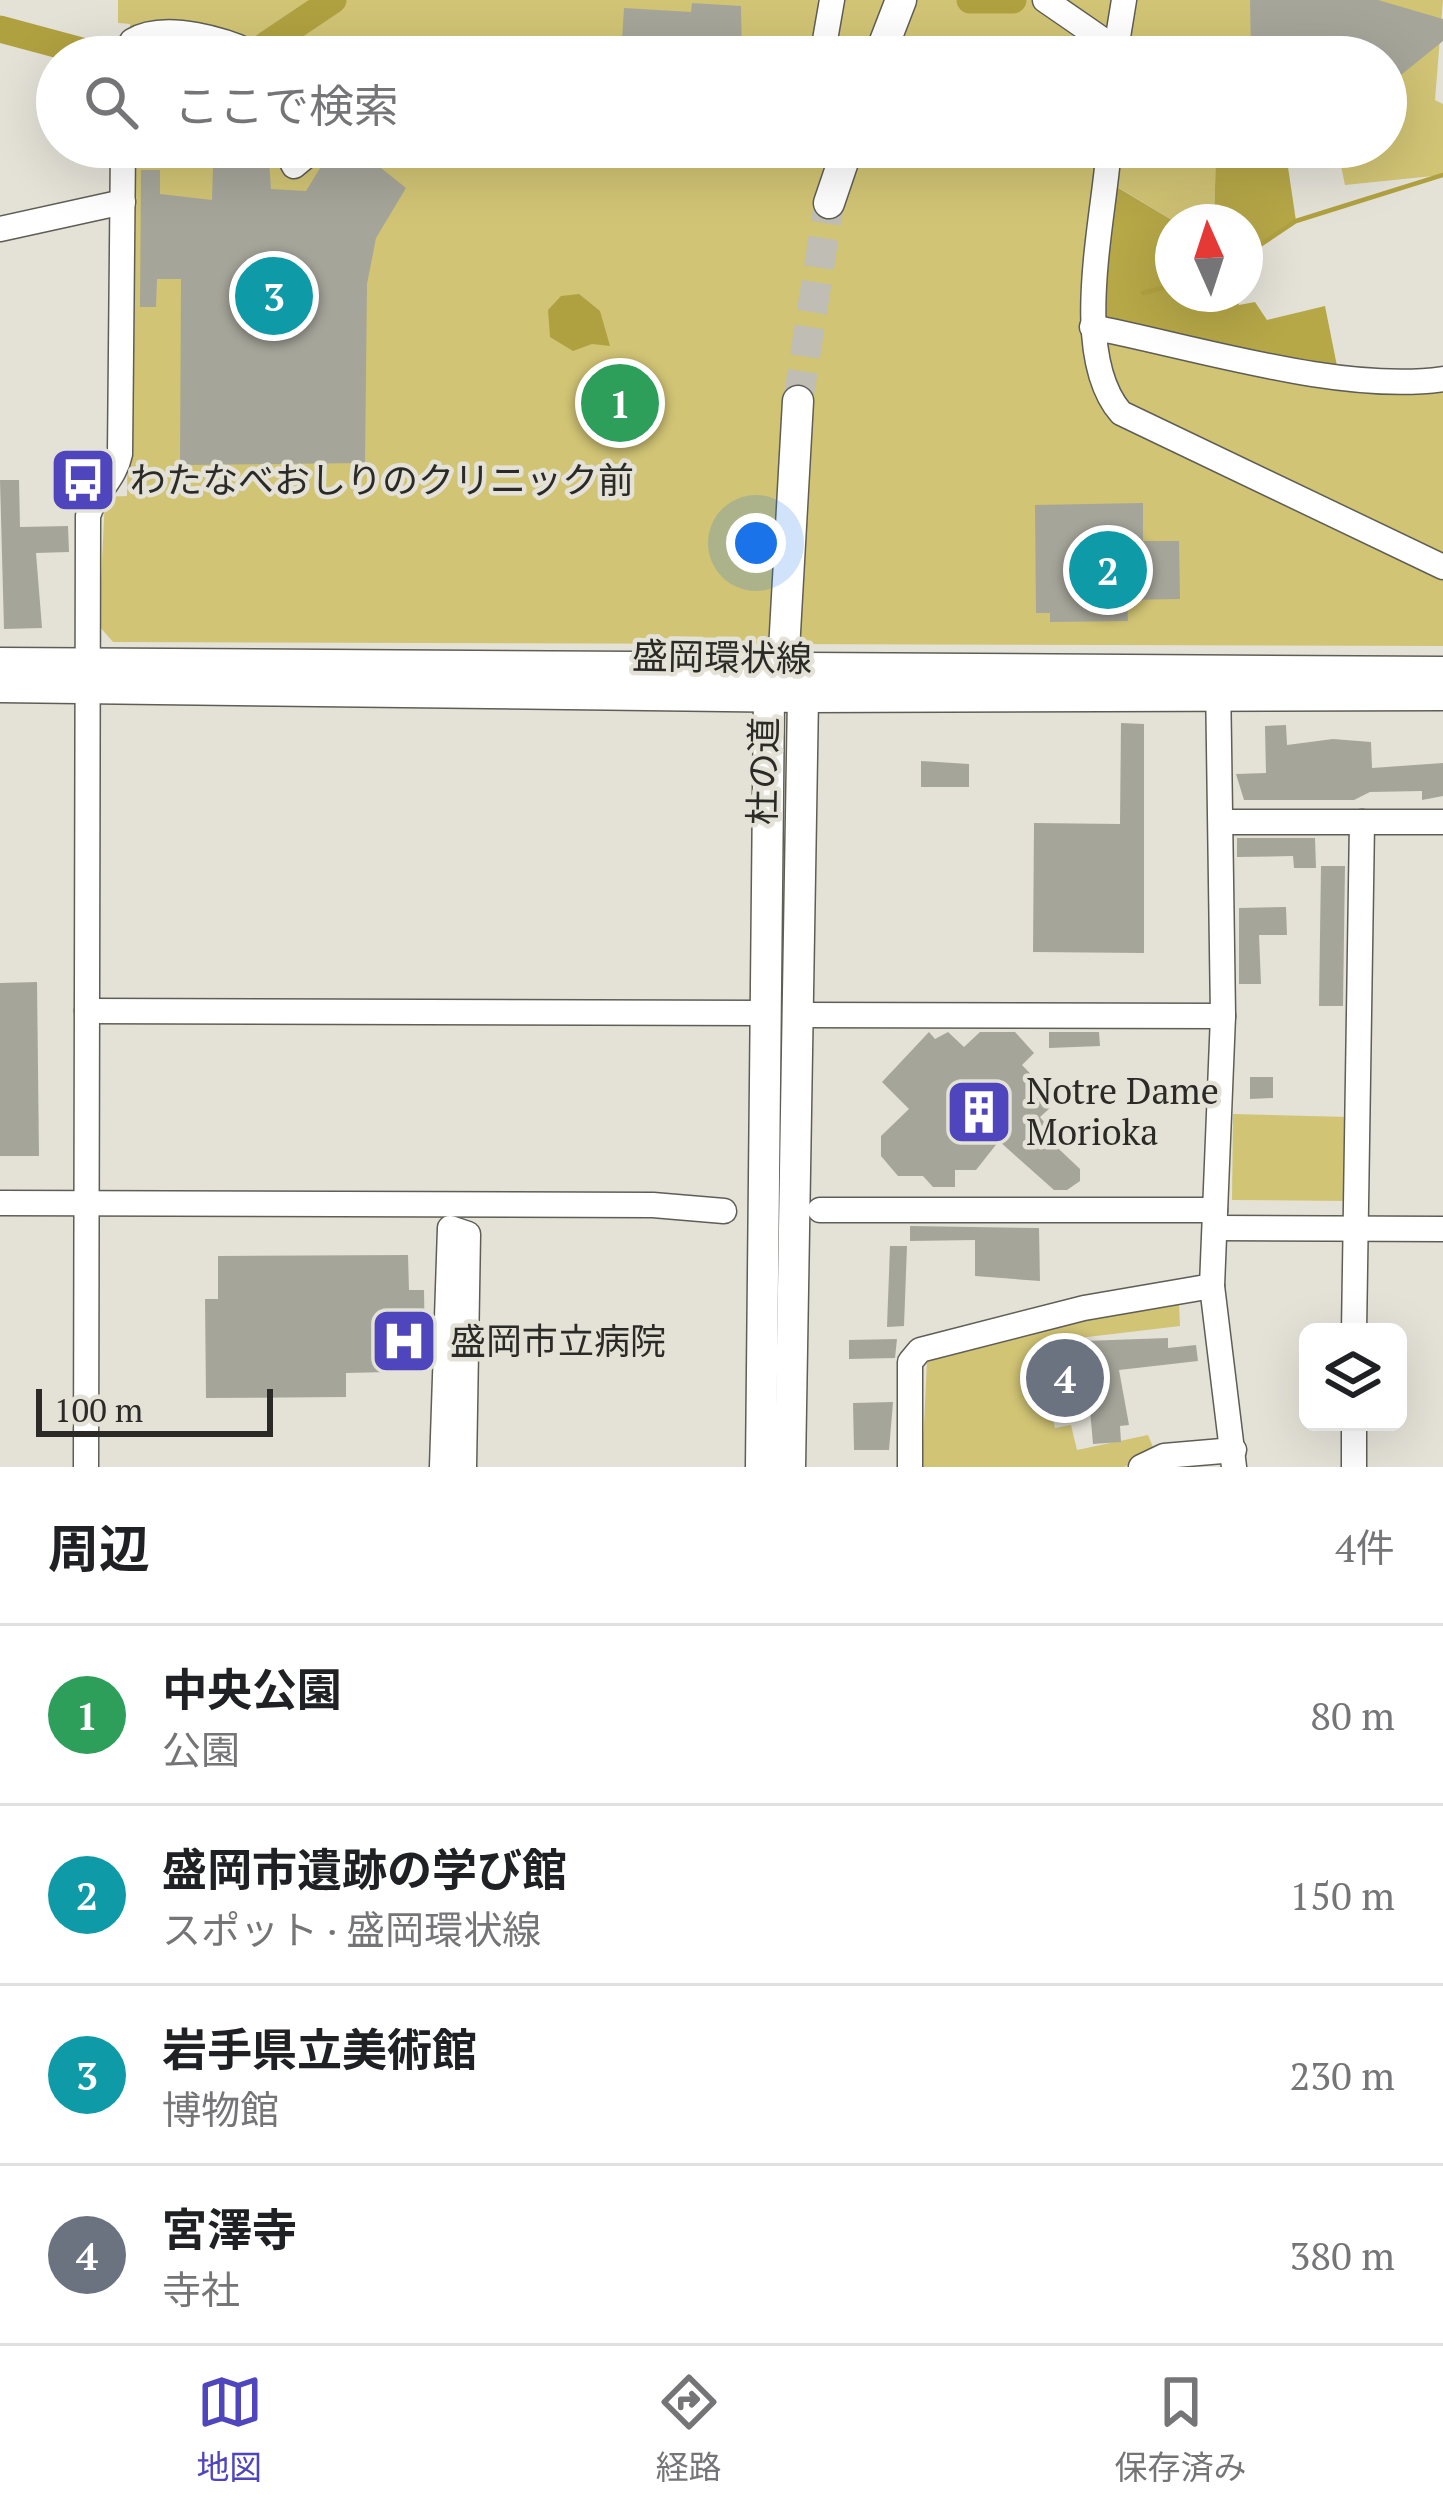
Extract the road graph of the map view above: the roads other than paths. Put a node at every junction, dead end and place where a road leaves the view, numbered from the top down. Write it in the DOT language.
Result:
graph roads {
  1 [pos="832,0"];
  2 [pos="901,0"];
  3 [pos="1045,0"];
  4 [pos="1124,0"];
  5 [pos="145,36"];
  6 [pos="176,36"];
  7 [pos="826,36"];
  8 [pos="888,36"];
  9 [pos="1093,36"];
  10 [pos="1119,36"];
  11 [pos="123,168"];
  12 [pos="1107,168"];
  13 [pos="123,202"];
  14 [pos="0,229"];
  15 [pos="1093,327"];
  16 [pos="1443,379"];
  17 [pos="798,401"];
  18 [pos="1443,567"];
  19 [pos="0,663"];
  20 [pos="783,668"];
  21 [pos="1443,672"];
  22 [pos="86,676"];
  23 [pos="1218,683"];
  24 [pos="0,687"];
  25 [pos="1443,695"];
  26 [pos="769,696"];
  27 [pos="802,697"];
  28 [pos="1224,822"];
  29 [pos="1362,822"];
  30 [pos="1443,822"];
  31 [pos="87,1011"];
  32 [pos="766,1012"];
  33 [pos="800,1016"];
  34 [pos="1223,1016"];
  35 [pos="0,1203"];
  36 [pos="89,1204"];
  37 [pos="724,1210"];
  38 [pos="820,1210"];
  39 [pos="1215,1219"];
  40 [pos="1443,1228"];
  41 [pos="1353,1229"];
  42 [pos="1212,1286"];
  43 [pos="1354,1323"];
  44 [pos="1354,1431"];
  45 [pos="1234,1459"];
  46 [pos="86,1467"];
  47 [pos="442,1467"];
  48 [pos="464,1467"];
  49 [pos="761,1467"];
  50 [pos="790,1467"];
  51 [pos="910,1467"];
  52 [pos="1141,1467"];
  53 [pos="1354,1467"];
  1 -- 7 [label="street"];
  2 -- 8 [label="main road"];
  3 -- 9 [label="street"];
  4 -- 10 [label="street"];
  5 -- 6 [label="street"];
  11 -- 13 [label="street"];
  12 -- 15 [label="street"];
  13 -- 14 [label="street"];
  13 -- 22 [label="street"];
  15 -- 16 [label="street"];
  15 -- 18 [label="street"];
  17 -- 20 [label="main road"];
  19 -- 22 [label="main road, 盛岡環状線"];
  20 -- 22 [label="main road, 盛岡環状線"];
  20 -- 23 [label="main road, 盛岡環状線"];
  20 -- 26 [label="main road, 杜の道"];
  20 -- 27 [label="main road, 杜の道"];
  21 -- 23 [label="main road, 盛岡環状線"];
  22 -- 24 [label="main road, 盛岡環状線"];
  22 -- 26 [label="main road, 盛岡環状線"];
  22 -- 31 [label="street"];
  23 -- 25 [label="main road, 盛岡環状線"];
  23 -- 27 [label="main road, 盛岡環状線"];
  23 -- 28 [label="street"];
  26 -- 27 [label="main road, 盛岡環状線"];
  26 -- 32 [label="main road, 杜の道"];
  27 -- 33 [label="main road, 杜の道"];
  28 -- 29 [label="street"];
  28 -- 34 [label="street"];
  29 -- 30 [label="street"];
  29 -- 41 [label="street"];
  31 -- 32 [label="street"];
  31 -- 36 [label="street"];
  32 -- 49 [label="main road, 杜の道"];
  33 -- 34 [label="street"];
  33 -- 50 [label="main road, 杜の道"];
  34 -- 39 [label="street"];
  35 -- 36 [label="street"];
  36 -- 37 [label="street"];
  36 -- 46 [label="street"];
  38 -- 39 [label="street"];
  39 -- 41 [label="street"];
  39 -- 42 [label="street"];
  40 -- 41 [label="street"];
  41 -- 43 [label="street"];
  42 -- 45 [label="street"];
  42 -- 51 [label="street"];
  44 -- 53 [label="street"];
  45 -- 52 [label="street"];
  47 -- 48 [label="street"];
}
